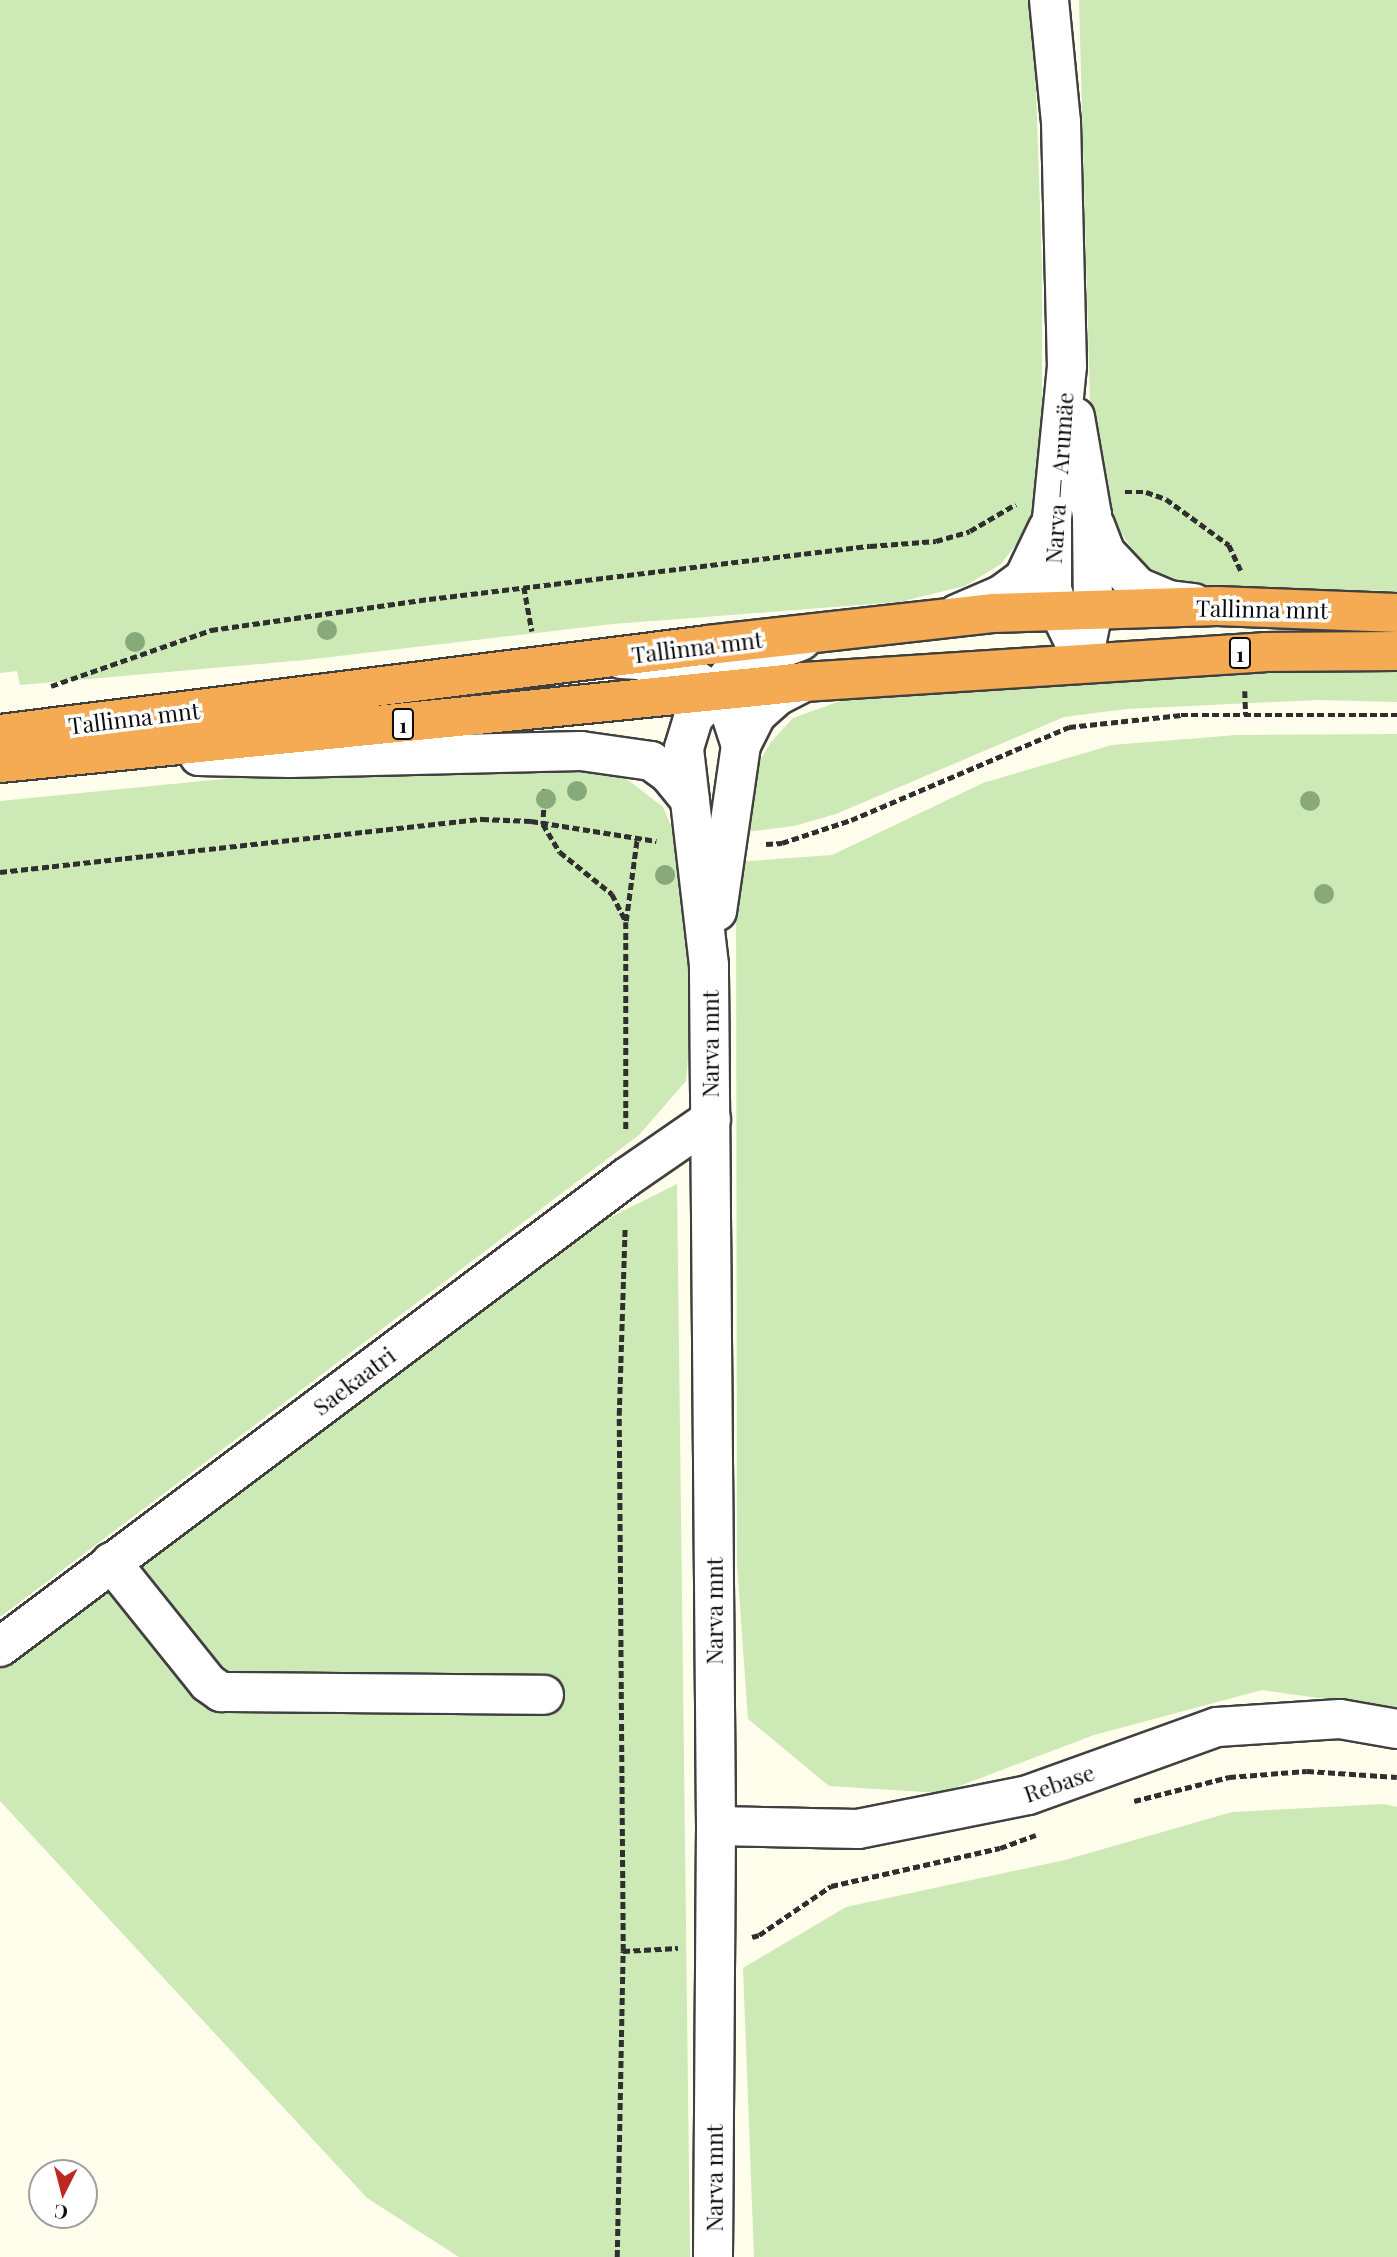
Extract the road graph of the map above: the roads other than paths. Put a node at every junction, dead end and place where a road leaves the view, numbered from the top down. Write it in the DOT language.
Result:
graph roads {
  1 [pos="1049,0"];
  2 [pos="1071,506"];
  3 [pos="1229,607"];
  4 [pos="1076,610"];
  5 [pos="1397,613"];
  6 [pos="946,618"];
  7 [pos="836,631"];
  8 [pos="1397,651"];
  9 [pos="606,658"];
  10 [pos="1084,662"];
  11 [pos="804,682"];
  12 [pos="713,692"];
  13 [pos="0,734"];
  14 [pos="741,745"];
  15 [pos="92,754"];
  16 [pos="0,763"];
  17 [pos="691,800"];
  18 [pos="709,965"];
  19 [pos="710,1119"];
  20 [pos="111,1562"];
  21 [pos="0,1647"];
  22 [pos="544,1695"];
  23 [pos="1397,1729"];
  24 [pos="716,1826"];
  25 [pos="713,2257"];
  1 -- 2 [label="street, Narva — Arumäe"];
  2 -- 3 [label="street"];
  2 -- 4 [label="street, Narva — Arumäe"];
  2 -- 6 [label="street"];
  3 -- 4 [label="highway, Tallinna mnt / 1"];
  3 -- 5 [label="highway, Tallinna mnt / 1"];
  4 -- 6 [label="highway, Tallinna mnt / 1"];
  4 -- 10 [label="street, Narva — Arumäe"];
  6 -- 7 [label="highway, Tallinna mnt / 1"];
  7 -- 9 [label="highway, Tallinna mnt / 1"];
  7 -- 12 [label="street, Narva mnt"];
  8 -- 10 [label="highway, Tallinna mnt / 1"];
  9 -- 12 [label="street, Narva mnt"];
  9 -- 13 [label="highway, Tallinna mnt / 1"];
  10 -- 11 [label="highway, Tallinna mnt / 1"];
  11 -- 12 [label="highway, Tallinna mnt / 1"];
  11 -- 14 [label="street"];
  12 -- 14 [label="street, Narva mnt"];
  12 -- 15 [label="highway, Tallinna mnt / 1"];
  12 -- 17 [label="street, Narva mnt"];
  14 -- 18 [label="street, Narva mnt"];
  15 -- 16 [label="highway, Tallinna mnt / 1"];
  15 -- 17 [label="street"];
  17 -- 18 [label="street, Narva mnt"];
  18 -- 19 [label="street, Narva mnt"];
  19 -- 20 [label="street, Saekaatri"];
  19 -- 24 [label="street, Narva mnt"];
  20 -- 21 [label="street, Saekaatri"];
  20 -- 22 [label="street"];
  23 -- 24 [label="street, Rebase"];
  24 -- 25 [label="street, Narva mnt"];
}
